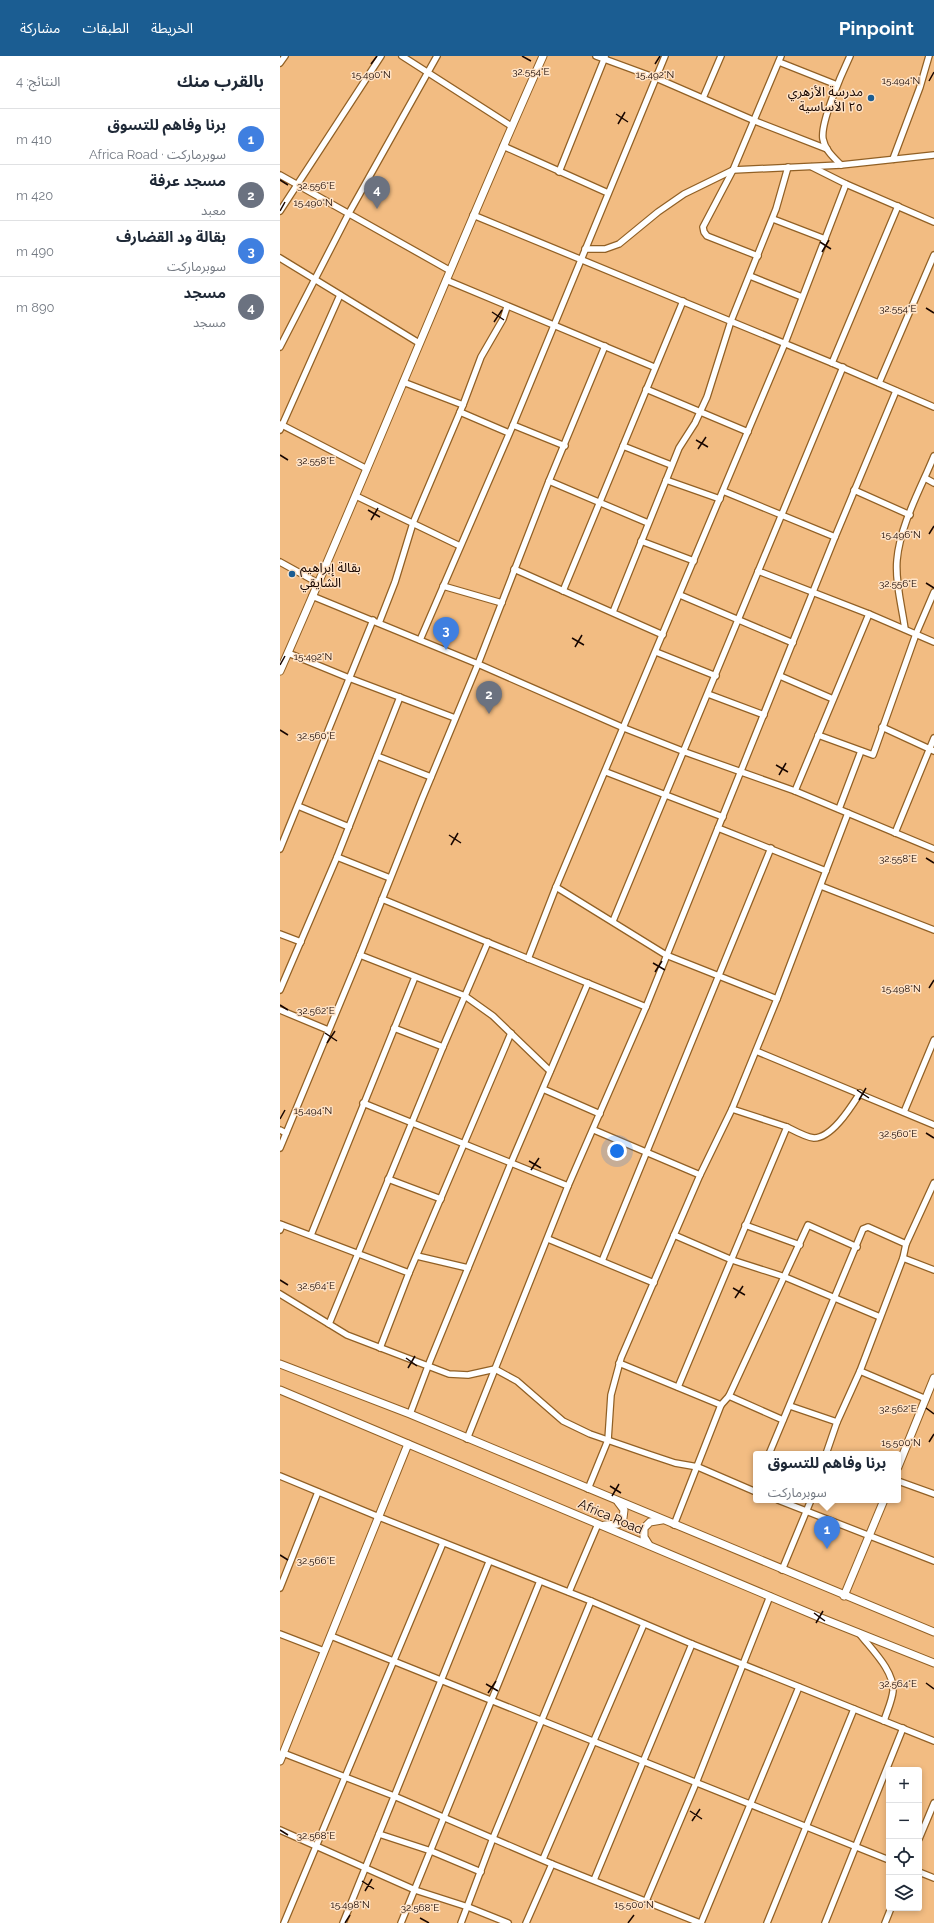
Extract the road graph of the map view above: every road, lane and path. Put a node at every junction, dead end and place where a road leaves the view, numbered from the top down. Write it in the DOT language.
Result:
graph roads {
  1 [pos="285,56"];
  2 [pos="381,56"];
  3 [pos="402,56"];
  4 [pos="437,56"];
  5 [pos="542,56"];
  6 [pos="596,56"];
  7 [pos="665,56"];
  8 [pos="722,56"];
  9 [pos="850,56"];
  10 [pos="928,56"];
  11 [pos="604,57"];
  12 [pos="780,59"];
  13 [pos="280,64"];
  14 [pos="427,73"];
  15 [pos="656,78"];
  16 [pos="837,85"];
  17 [pos="704,98"];
  18 [pos="755,121"];
  19 [pos="511,126"];
  20 [pos="503,146"];
  21 [pos="826,149"];
  22 [pos="934,155"];
  23 [pos="893,159"];
  24 [pos="841,165"];
  25 [pos="812,166"];
  26 [pos="788,167"];
  27 [pos="733,170"];
  28 [pos="559,172"];
  29 [pos="280,175"];
  30 [pos="846,184"];
  31 [pos="297,185"];
  32 [pos="608,193"];
  33 [pos="898,206"];
  34 [pos="280,211"];
  35 [pos="349,213"];
  36 [pos="473,215"];
  37 [pos="773,219"];
  38 [pos="934,222"];
  39 [pos="825,240"];
  40 [pos="585,249"];
  41 [pos="934,255"];
  42 [pos="758,256"];
  43 [pos="280,258"];
  44 [pos="581,258"];
  45 [pos="449,270"];
  46 [pos="750,276"];
  47 [pos="315,280"];
  48 [pos="446,280"];
  49 [pos="340,295"];
  50 [pos="802,297"];
  51 [pos="683,301"];
  52 [pos="507,307"];
  53 [pos="731,321"];
  54 [pos="553,325"];
  55 [pos="419,343"];
  56 [pos="784,343"];
  57 [pos="605,346"];
  58 [pos="280,348"];
  59 [pos="832,363"];
  60 [pos="654,367"];
  61 [pos="843,367"];
  62 [pos="403,382"];
  63 [pos="879,383"];
  64 [pos="646,389"];
  65 [pos="896,391"];
  66 [pos="463,405"];
  67 [pos="934,407"];
  68 [pos="460,412"];
  69 [pos="701,412"];
  70 [pos="513,425"];
  71 [pos="281,426"];
  72 [pos="748,432"];
  73 [pos="509,433"];
  74 [pos="565,446"];
  75 [pos="623,446"];
  76 [pos="934,456"];
  77 [pos="671,465"];
  78 [pos="367,469"];
  79 [pos="925,478"];
  80 [pos="666,480"];
  81 [pos="549,481"];
  82 [pos="934,483"];
  83 [pos="854,490"];
  84 [pos="723,491"];
  85 [pos="356,496"];
  86 [pos="720,499"];
  87 [pos="600,502"];
  88 [pos="781,514"];
  89 [pos="910,515"];
  90 [pos="413,523"];
  91 [pos="648,523"];
  92 [pos="835,537"];
  93 [pos="641,541"];
  94 [pos="460,546"];
  95 [pos="694,561"];
  96 [pos="280,562"];
  97 [pos="514,569"];
  98 [pos="758,571"];
  99 [pos="318,583"];
  100 [pos="443,586"];
  101 [pos="562,591"];
  102 [pos="813,592"];
  103 [pos="934,592"];
  104 [pos="680,595"];
  105 [pos="312,596"];
  106 [pos="502,603"];
  107 [pos="613,612"];
  108 [pos="869,614"];
  109 [pos="738,619"];
  110 [pos="376,622"];
  111 [pos="906,629"];
  112 [pos="916,634"];
  113 [pos="663,635"];
  114 [pos="420,640"];
  115 [pos="934,642"];
  116 [pos="793,643"];
  117 [pos="656,652"];
  118 [pos="288,653"];
  119 [pos="478,664"];
  120 [pos="280,671"];
  121 [pos="716,676"];
  122 [pos="780,676"];
  123 [pos="349,678"];
  124 [pos="708,694"];
  125 [pos="400,698"];
  126 [pos="833,699"];
  127 [pos="764,715"];
  128 [pos="455,718"];
  129 [pos="882,727"];
  130 [pos="624,728"];
  131 [pos="818,735"];
  132 [pos="934,738"];
  133 [pos="932,750"];
  134 [pos="861,751"];
  135 [pos="685,752"];
  136 [pos="377,756"];
  137 [pos="606,772"];
  138 [pos="741,772"];
  139 [pos="431,777"];
  140 [pos="795,791"];
  141 [pos="667,795"];
  142 [pos="298,806"];
  143 [pos="839,809"];
  144 [pos="848,813"];
  145 [pos="723,817"];
  146 [pos="349,827"];
  147 [pos="718,828"];
  148 [pos="895,833"];
  149 [pos="771,848"];
  150 [pos="280,849"];
  151 [pos="934,849"];
  152 [pos="337,857"];
  153 [pos="826,871"];
  154 [pos="390,878"];
  155 [pos="821,886"];
  156 [pos="556,887"];
  157 [pos="382,899"];
  158 [pos="613,921"];
  159 [pos="934,930"];
  160 [pos="280,934"];
  161 [pos="301,942"];
  162 [pos="488,942"];
  163 [pos="360,955"];
  164 [pos="666,955"];
  165 [pos="528,959"];
  166 [pos="415,977"];
  167 [pos="720,977"];
  168 [pos="588,983"];
  169 [pos="280,990"];
  170 [pos="465,996"];
  171 [pos="777,999"];
  172 [pos="646,1007"];
  173 [pos="280,1010"];
  174 [pos="394,1028"];
  175 [pos="328,1030"];
  176 [pos="511,1033"];
  177 [pos="934,1040"];
  178 [pos="443,1047"];
  179 [pos="756,1051"];
  180 [pos="931,1055"];
  181 [pos="550,1070"];
  182 [pos="543,1089"];
  183 [pos="860,1093"];
  184 [pos="363,1103"];
  185 [pos="732,1109"];
  186 [pos="904,1112"];
  187 [pos="600,1114"];
  188 [pos="412,1122"];
  189 [pos="934,1125"];
  190 [pos="787,1127"];
  191 [pos="280,1130"];
  192 [pos="594,1130"];
  193 [pos="286,1133"];
  194 [pos="464,1143"];
  195 [pos="280,1148"];
  196 [pos="648,1152"];
  197 [pos="511,1163"];
  198 [pos="700,1175"];
  199 [pos="388,1179"];
  200 [pos="934,1183"];
  201 [pos="568,1186"];
  202 [pos="441,1199"];
  203 [pos="745,1225"];
  204 [pos="281,1226"];
  205 [pos="311,1235"];
  206 [pos="674,1235"];
  207 [pos="548,1239"];
  208 [pos="800,1244"];
  209 [pos="906,1244"];
  210 [pos="857,1247"];
  211 [pos="358,1252"];
  212 [pos="417,1256"];
  213 [pos="903,1258"];
  214 [pos="732,1260"];
  215 [pos="602,1261"];
  216 [pos="468,1268"];
  217 [pos="934,1270"];
  218 [pos="410,1274"];
  219 [pos="785,1277"];
  220 [pos="654,1283"];
  221 [pos="280,1294"];
  222 [pos="834,1298"];
  223 [pos="880,1317"];
  224 [pos="329,1324"];
  225 [pos="380,1348"];
  226 [pos="619,1363"];
  227 [pos="280,1364"];
  228 [pos="429,1365"];
  229 [pos="495,1369"];
  230 [pos="860,1371"];
  231 [pos="934,1378"];
  232 [pos="678,1387"];
  233 [pos="280,1390"];
  234 [pos="729,1396"];
  235 [pos="926,1399"];
  236 [pos="721,1405"];
  237 [pos="790,1406"];
  238 [pos="410,1414"];
  239 [pos="783,1420"];
  240 [pos="837,1422"];
  241 [pos="467,1439"];
  242 [pos="608,1440"];
  243 [pos="408,1444"];
  244 [pos="770,1451"];
  245 [pos="827,1451"];
  246 [pos="901,1460"];
  247 [pos="698,1467"];
  248 [pos="280,1476"];
  249 [pos="901,1482"];
  250 [pos="588,1489"];
  251 [pos="753,1490"];
  252 [pos="318,1492"];
  253 [pos="934,1494"];
  254 [pos="613,1499"];
  255 [pos="787,1503"];
  256 [pos="810,1503"];
  257 [pos="883,1503"];
  258 [pos="807,1510"];
  259 [pos="379,1517"];
  260 [pos="666,1521"];
  261 [pos="600,1524"];
  262 [pos="674,1525"];
  263 [pos="869,1536"];
  264 [pos="443,1543"];
  265 [pos="652,1546"];
  266 [pos="934,1561"];
  267 [pos="489,1562"];
  268 [pos="782,1570"];
  269 [pos="540,1581"];
  270 [pos="280,1588"];
  271 [pos="569,1592"];
  272 [pos="770,1596"];
  273 [pos="844,1596"];
  274 [pos="591,1601"];
  275 [pos="644,1624"];
  276 [pos="934,1632"];
  277 [pos="859,1633"];
  278 [pos="280,1634"];
  279 [pos="331,1636"];
  280 [pos="692,1644"];
  281 [pos="324,1651"];
  282 [pos="393,1662"];
  283 [pos="934,1663"];
  284 [pos="743,1664"];
  285 [pos="441,1681"];
  286 [pos="799,1687"];
  287 [pos="491,1701"];
  288 [pos="854,1709"];
  289 [pos="884,1721"];
  290 [pos="541,1722"];
  291 [pos="903,1728"];
  292 [pos="934,1741"];
  293 [pos="593,1743"];
  294 [pos="283,1753"];
  295 [pos="280,1761"];
  296 [pos="642,1762"];
  297 [pos="346,1777"];
  298 [pos="696,1783"];
  299 [pos="394,1796"];
  300 [pos="934,1803"];
  301 [pos="751,1805"];
  302 [pos="445,1818"];
  303 [pos="806,1827"];
  304 [pos="280,1830"];
  305 [pos="922,1832"];
  306 [pos="379,1834"];
  307 [pos="493,1838"];
  308 [pos="317,1845"];
  309 [pos="855,1847"];
  310 [pos="431,1852"];
  311 [pos="543,1859"];
  312 [pos="886,1859"];
  313 [pos="552,1864"];
  314 [pos="365,1868"];
  315 [pos="481,1872"];
  316 [pos="922,1873"];
  317 [pos="934,1878"];
  318 [pos="594,1880"];
  319 [pos="416,1890"];
  320 [pos="646,1901"];
  321 [pos="468,1907"];
  322 [pos="890,1911"];
  323 [pos="280,1921"];
  324 [pos="285,1923"];
  325 [pos="343,1923"];
  326 [pos="401,1923"];
  327 [pos="461,1923"];
  328 [pos="508,1923"];
  329 [pos="526,1923"];
  330 [pos="701,1923"];
  331 [pos="767,1923"];
  332 [pos="824,1923"];
  333 [pos="885,1923"];
  1 -- 13 [label="street"];
  2 -- 31 [label="street"];
  3 -- 14 [label="street"];
  4 -- 14 [label="street"];
  5 -- 19 [label="street"];
  6 -- 11 [label="street"];
  7 -- 15 [label="street"];
  8 -- 17 [label="street"];
  9 -- 16 [label="street"];
  10 -- 23 [label="street"];
  11 -- 15 [label="street"];
  11 -- 28 [label="street"];
  12 -- 16 [label="street"];
  12 -- 18 [label="street"];
  14 -- 19 [label="street"];
  14 -- 35 [label="street"];
  15 -- 17 [label="street"];
  15 -- 32 [label="street"];
  16 -- 21 [label="street"];
  17 -- 18 [label="street"];
  18 -- 21 [label="street"];
  18 -- 27 [label="street"];
  19 -- 20 [label="street"];
  20 -- 28 [label="street"];
  20 -- 36 [label="street"];
  21 -- 24 [label="street"];
  22 -- 23 [label="street"];
  23 -- 24 [label="street"];
  24 -- 25 [label="street"];
  25 -- 26 [label="street"];
  25 -- 30 [label="street"];
  26 -- 27 [label="street"];
  26 -- 37 [label="street"];
  27 -- 40 [label="street"];
  27 -- 42 [label="street"];
  28 -- 32 [label="street"];
  29 -- 31 [label="street"];
  30 -- 33 [label="street"];
  30 -- 39 [label="street"];
  31 -- 34 [label="street"];
  31 -- 35 [label="street"];
  32 -- 40 [label="street"];
  33 -- 38 [label="street"];
  33 -- 59 [label="street"];
  35 -- 45 [label="street"];
  35 -- 47 [label="street"];
  36 -- 44 [label="street"];
  36 -- 45 [label="street"];
  37 -- 39 [label="street"];
  37 -- 42 [label="street"];
  39 -- 50 [label="street"];
  40 -- 44 [label="street"];
  41 -- 63 [label="street"];
  42 -- 46 [label="street"];
  43 -- 47 [label="street"];
  44 -- 51 [label="street"];
  44 -- 54 [label="street"];
  45 -- 48 [label="street"];
  46 -- 50 [label="street"];
  46 -- 53 [label="street"];
  47 -- 49 [label="street"];
  47 -- 58 [label="street"];
  48 -- 52 [label="street"];
  48 -- 55 [label="street"];
  49 -- 55 [label="street"];
  49 -- 71 [label="street"];
  50 -- 56 [label="street"];
  51 -- 53 [label="street"];
  51 -- 60 [label="street"];
  52 -- 54 [label="street"];
  52 -- 66 [label="street"];
  53 -- 56 [label="street"];
  53 -- 69 [label="street"];
  54 -- 57 [label="street"];
  54 -- 70 [label="street"];
  55 -- 62 [label="street"];
  56 -- 59 [label="street"];
  56 -- 72 [label="street"];
  57 -- 60 [label="street"];
  57 -- 74 [label="street"];
  59 -- 61 [label="street"];
  60 -- 64 [label="street"];
  61 -- 63 [label="street"];
  61 -- 88 [label="street"];
  62 -- 66 [label="street"];
  62 -- 78 [label="street"];
  63 -- 65 [label="street"];
  64 -- 69 [label="street"];
  64 -- 75 [label="street"];
  65 -- 67 [label="street"];
  65 -- 83 [label="street"];
  66 -- 68 [label="street"];
  68 -- 73 [label="street"];
  68 -- 90 [label="street"];
  69 -- 72 [label="street"];
  69 -- 77 [label="street"];
  70 -- 73 [label="street"];
  70 -- 74 [label="street"];
  71 -- 78 [label="street"];
  72 -- 84 [label="street"];
  73 -- 94 [label="street"];
  74 -- 81 [label="street"];
  75 -- 77 [label="street"];
  75 -- 87 [label="street"];
  76 -- 79 [label="street"];
  77 -- 80 [label="street"];
  78 -- 85 [label="street"];
  79 -- 82 [label="street"];
  79 -- 89 [label="street"];
  80 -- 86 [label="street"];
  80 -- 91 [label="street"];
  81 -- 87 [label="street"];
  81 -- 97 [label="street"];
  83 -- 89 [label="street"];
  83 -- 92 [label="street"];
  84 -- 86 [label="street"];
  84 -- 88 [label="street"];
  85 -- 90 [label="street"];
  85 -- 99 [label="street"];
  86 -- 95 [label="street"];
  87 -- 91 [label="street"];
  87 -- 101 [label="street"];
  88 -- 92 [label="street"];
  88 -- 98 [label="street"];
  89 -- 111 [label="street"];
  90 -- 94 [label="street"];
  90 -- 110 [label="street"];
  91 -- 93 [label="street"];
  92 -- 102 [label="street"];
  93 -- 95 [label="street"];
  93 -- 107 [label="street"];
  94 -- 100 [label="street"];
  95 -- 104 [label="street"];
  96 -- 99 [label="street"];
  97 -- 101 [label="street"];
  97 -- 106 [label="street"];
  98 -- 102 [label="street"];
  98 -- 109 [label="street"];
  99 -- 105 [label="street"];
  100 -- 106 [label="street"];
  100 -- 114 [label="street"];
  101 -- 107 [label="street"];
  102 -- 108 [label="street"];
  102 -- 116 [label="street"];
  103 -- 112 [label="street"];
  104 -- 109 [label="street"];
  104 -- 113 [label="street"];
  105 -- 110 [label="street"];
  105 -- 118 [label="street"];
  106 -- 119 [label="street"];
  107 -- 113 [label="street"];
  108 -- 111 [label="street"];
  108 -- 126 [label="street"];
  109 -- 116 [label="street"];
  109 -- 121 [label="street"];
  110 -- 114 [label="street"];
  110 -- 123 [label="street"];
  111 -- 112 [label="street"];
  112 -- 115 [label="street"];
  112 -- 129 [label="street"];
  113 -- 117 [label="street"];
  114 -- 119 [label="street"];
  116 -- 122 [label="street"];
  117 -- 121 [label="street"];
  117 -- 130 [label="street"];
  118 -- 120 [label="street"];
  118 -- 123 [label="street"];
  119 -- 128 [label="street"];
  119 -- 130 [label="street"];
  121 -- 124 [label="street"];
  122 -- 126 [label="street"];
  122 -- 127 [label="street"];
  123 -- 125 [label="street"];
  123 -- 142 [label="street"];
  124 -- 127 [label="street"];
  124 -- 135 [label="street"];
  125 -- 128 [label="street"];
  125 -- 136 [label="street"];
  126 -- 131 [label="street"];
  127 -- 138 [label="street"];
  128 -- 139 [label="street"];
  129 -- 133 [label="street"];
  129 -- 134 [label="street"];
  130 -- 135 [label="street"];
  130 -- 137 [label="street"];
  131 -- 134 [label="street"];
  131 -- 140 [label="street"];
  132 -- 133 [label="street"];
  133 -- 148 [label="street"];
  134 -- 143 [label="street"];
  135 -- 138 [label="street"];
  135 -- 141 [label="street"];
  136 -- 139 [label="street"];
  136 -- 146 [label="street"];
  137 -- 141 [label="street"];
  137 -- 156 [label="street"];
  138 -- 140 [label="street"];
  138 -- 145 [label="street"];
  139 -- 154 [label="street"];
  140 -- 143 [label="street"];
  141 -- 145 [label="street"];
  141 -- 158 [label="street"];
  142 -- 146 [label="street"];
  142 -- 150 [label="street"];
  143 -- 144 [label="street"];
  144 -- 148 [label="street"];
  144 -- 153 [label="street"];
  145 -- 147 [label="street"];
  146 -- 152 [label="street"];
  147 -- 149 [label="street"];
  147 -- 164 [label="street"];
  148 -- 151 [label="street"];
  149 -- 153 [label="street"];
  149 -- 167 [label="street"];
  152 -- 154 [label="street"];
  152 -- 161 [label="street"];
  153 -- 155 [label="street"];
  154 -- 157 [label="street"];
  155 -- 159 [label="street"];
  155 -- 171 [label="street"];
  156 -- 158 [label="street"];
  156 -- 165 [label="street"];
  157 -- 162 [label="street"];
  157 -- 163 [label="street"];
  158 -- 164 [label="street"];
  160 -- 161 [label="street"];
  161 -- 169 [label="street"];
  162 -- 165 [label="street"];
  162 -- 170 [label="street"];
  163 -- 166 [label="street"];
  163 -- 175 [label="street"];
  164 -- 167 [label="street"];
  164 -- 172 [label="street"];
  165 -- 168 [label="street"];
  166 -- 170 [label="street"];
  166 -- 174 [label="street"];
  167 -- 171 [label="street"];
  167 -- 196 [label="street"];
  168 -- 172 [label="street"];
  168 -- 181 [label="street"];
  170 -- 176 [label="street"];
  170 -- 178 [label="street"];
  171 -- 179 [label="street"];
  172 -- 187 [label="street"];
  173 -- 175 [label="street"];
  174 -- 178 [label="street"];
  174 -- 184 [label="street"];
  175 -- 193 [label="street"];
  176 -- 181 [label="street"];
  176 -- 194 [label="street"];
  177 -- 180 [label="street"];
  178 -- 188 [label="street"];
  179 -- 183 [label="street"];
  179 -- 185 [label="street"];
  180 -- 186 [label="street"];
  181 -- 182 [label="street"];
  182 -- 187 [label="street"];
  182 -- 197 [label="street"];
  183 -- 186 [label="street"];
  183 -- 190 [label="street"];
  184 -- 188 [label="street"];
  184 -- 205 [label="street"];
  185 -- 190 [label="street"];
  185 -- 198 [label="street"];
  186 -- 189 [label="street"];
  187 -- 192 [label="street"];
  188 -- 194 [label="street"];
  188 -- 199 [label="street"];
  190 -- 203 [label="street"];
  191 -- 193 [label="street"];
  192 -- 196 [label="street"];
  192 -- 201 [label="street"];
  193 -- 195 [label="street"];
  194 -- 197 [label="street"];
  194 -- 202 [label="street"];
  196 -- 198 [label="street"];
  196 -- 215 [label="street"];
  197 -- 201 [label="street"];
  197 -- 216 [label="street"];
  198 -- 206 [label="street"];
  199 -- 202 [label="street"];
  199 -- 211 [label="street"];
  200 -- 209 [label="street"];
  201 -- 207 [label="street"];
  202 -- 212 [label="street"];
  203 -- 208 [label="street"];
  203 -- 214 [label="street"];
  204 -- 205 [label="street"];
  205 -- 211 [label="street"];
  206 -- 214 [label="street"];
  206 -- 220 [label="street"];
  207 -- 215 [label="street"];
  207 -- 229 [label="street"];
  208 -- 210 [label="street"];
  208 -- 219 [label="street"];
  209 -- 210 [label="street"];
  209 -- 213 [label="street"];
  210 -- 222 [label="street"];
  211 -- 218 [label="street"];
  211 -- 224 [label="street"];
  212 -- 216 [label="street"];
  212 -- 218 [label="street"];
  213 -- 217 [label="street"];
  213 -- 223 [label="street"];
  214 -- 219 [label="street"];
  214 -- 232 [label="street"];
  215 -- 220 [label="street"];
  216 -- 228 [label="street"];
  218 -- 225 [label="street"];
  219 -- 222 [label="street"];
  219 -- 234 [label="street"];
  220 -- 226 [label="street"];
  221 -- 224 [label="street"];
  222 -- 223 [label="street"];
  222 -- 237 [label="street"];
  223 -- 230 [label="street"];
  224 -- 225 [label="street"];
  225 -- 228 [label="street"];
  226 -- 232 [label="street"];
  226 -- 242 [label="street"];
  227 -- 238 [label="street, Africa Road"];
  228 -- 229 [label="street"];
  228 -- 238 [label="street"];
  229 -- 241 [label="street"];
  229 -- 242 [label="street"];
  230 -- 235 [label="street"];
  230 -- 240 [label="street"];
  231 -- 235 [label="street"];
  232 -- 236 [label="street"];
  233 -- 243 [label="street, Africa Road"];
  234 -- 236 [label="street"];
  234 -- 239 [label="street"];
  235 -- 246 [label="street"];
  236 -- 247 [label="street"];
  237 -- 239 [label="street"];
  237 -- 240 [label="street"];
  238 -- 241 [label="street, Africa Road"];
  239 -- 244 [label="street"];
  240 -- 245 [label="street"];
  241 -- 250 [label="street, Africa Road"];
  242 -- 247 [label="street"];
  242 -- 250 [label="street"];
  243 -- 259 [label="street"];
  243 -- 261 [label="street, Africa Road"];
  247 -- 251 [label="street"];
  247 -- 262 [label="street"];
  248 -- 252 [label="street"];
  249 -- 253 [label="street"];
  250 -- 254 [label="street, Africa Road"];
  252 -- 259 [label="street"];
  252 -- 270 [label="street"];
  254 -- 260 [label="street, Africa Road"];
  254 -- 261 [label="street"];
  255 -- 258 [label="street"];
  256 -- 258 [label="street"];
  257 -- 263 [label="street"];
  258 -- 263 [label="street"];
  258 -- 268 [label="street"];
  259 -- 264 [label="street"];
  259 -- 279 [label="street"];
  260 -- 262 [label="street, Africa Road"];
  260 -- 265 [label="street"];
  261 -- 265 [label="street, Africa Road"];
  261 -- 271 [label="street"];
  262 -- 268 [label="street, Africa Road"];
  263 -- 266 [label="street"];
  263 -- 273 [label="street"];
  264 -- 267 [label="street"];
  264 -- 282 [label="street"];
  265 -- 272 [label="street, Africa Road"];
  267 -- 269 [label="street"];
  267 -- 285 [label="street"];
  268 -- 273 [label="street, Africa Road"];
  269 -- 271 [label="street"];
  269 -- 287 [label="street"];
  271 -- 274 [label="street"];
  272 -- 277 [label="street, Africa Road"];
  272 -- 284 [label="street"];
  273 -- 276 [label="street, Africa Road"];
  274 -- 275 [label="street"];
  274 -- 290 [label="street"];
  275 -- 280 [label="street"];
  275 -- 293 [label="street"];
  277 -- 283 [label="street, Africa Road"];
  277 -- 289 [label="street"];
  278 -- 281 [label="street"];
  279 -- 281 [label="street"];
  279 -- 282 [label="street"];
  280 -- 284 [label="street"];
  280 -- 296 [label="street"];
  281 -- 294 [label="street"];
  282 -- 285 [label="street"];
  282 -- 297 [label="street"];
  284 -- 286 [label="street"];
  284 -- 298 [label="street"];
  285 -- 287 [label="street"];
  285 -- 299 [label="street"];
  286 -- 288 [label="street"];
  286 -- 301 [label="street"];
  287 -- 290 [label="street"];
  287 -- 302 [label="street"];
  288 -- 289 [label="street"];
  288 -- 303 [label="street"];
  289 -- 291 [label="street"];
  290 -- 293 [label="street"];
  290 -- 307 [label="street"];
  291 -- 292 [label="street"];
  291 -- 309 [label="street"];
  293 -- 296 [label="street"];
  293 -- 311 [label="street"];
  294 -- 295 [label="street"];
  294 -- 297 [label="street"];
  296 -- 298 [label="street"];
  296 -- 318 [label="street"];
  297 -- 299 [label="street"];
  297 -- 308 [label="street"];
  298 -- 301 [label="street"];
  298 -- 320 [label="street"];
  299 -- 302 [label="street"];
  299 -- 306 [label="street"];
  300 -- 305 [label="street"];
  301 -- 303 [label="street"];
  301 -- 330 [label="street"];
  302 -- 307 [label="street"];
  302 -- 310 [label="street"];
  303 -- 309 [label="street"];
  303 -- 331 [label="street"];
  304 -- 308 [label="street"];
  306 -- 310 [label="street"];
  306 -- 314 [label="street"];
  307 -- 311 [label="street"];
  307 -- 315 [label="street"];
  308 -- 314 [label="street"];
  308 -- 324 [label="street"];
  309 -- 312 [label="street"];
  309 -- 332 [label="street"];
  310 -- 315 [label="street"];
  310 -- 319 [label="street"];
  311 -- 313 [label="street"];
  313 -- 318 [label="street"];
  313 -- 329 [label="street"];
  314 -- 319 [label="street"];
  314 -- 325 [label="street"];
  315 -- 321 [label="street"];
  316 -- 317 [label="street"];
  318 -- 320 [label="street"];
  319 -- 321 [label="street"];
  319 -- 326 [label="street"];
  320 -- 330 [label="street"];
  321 -- 327 [label="street"];
  321 -- 328 [label="street"];
  322 -- 333 [label="street"];
  323 -- 324 [label="street"];
}
